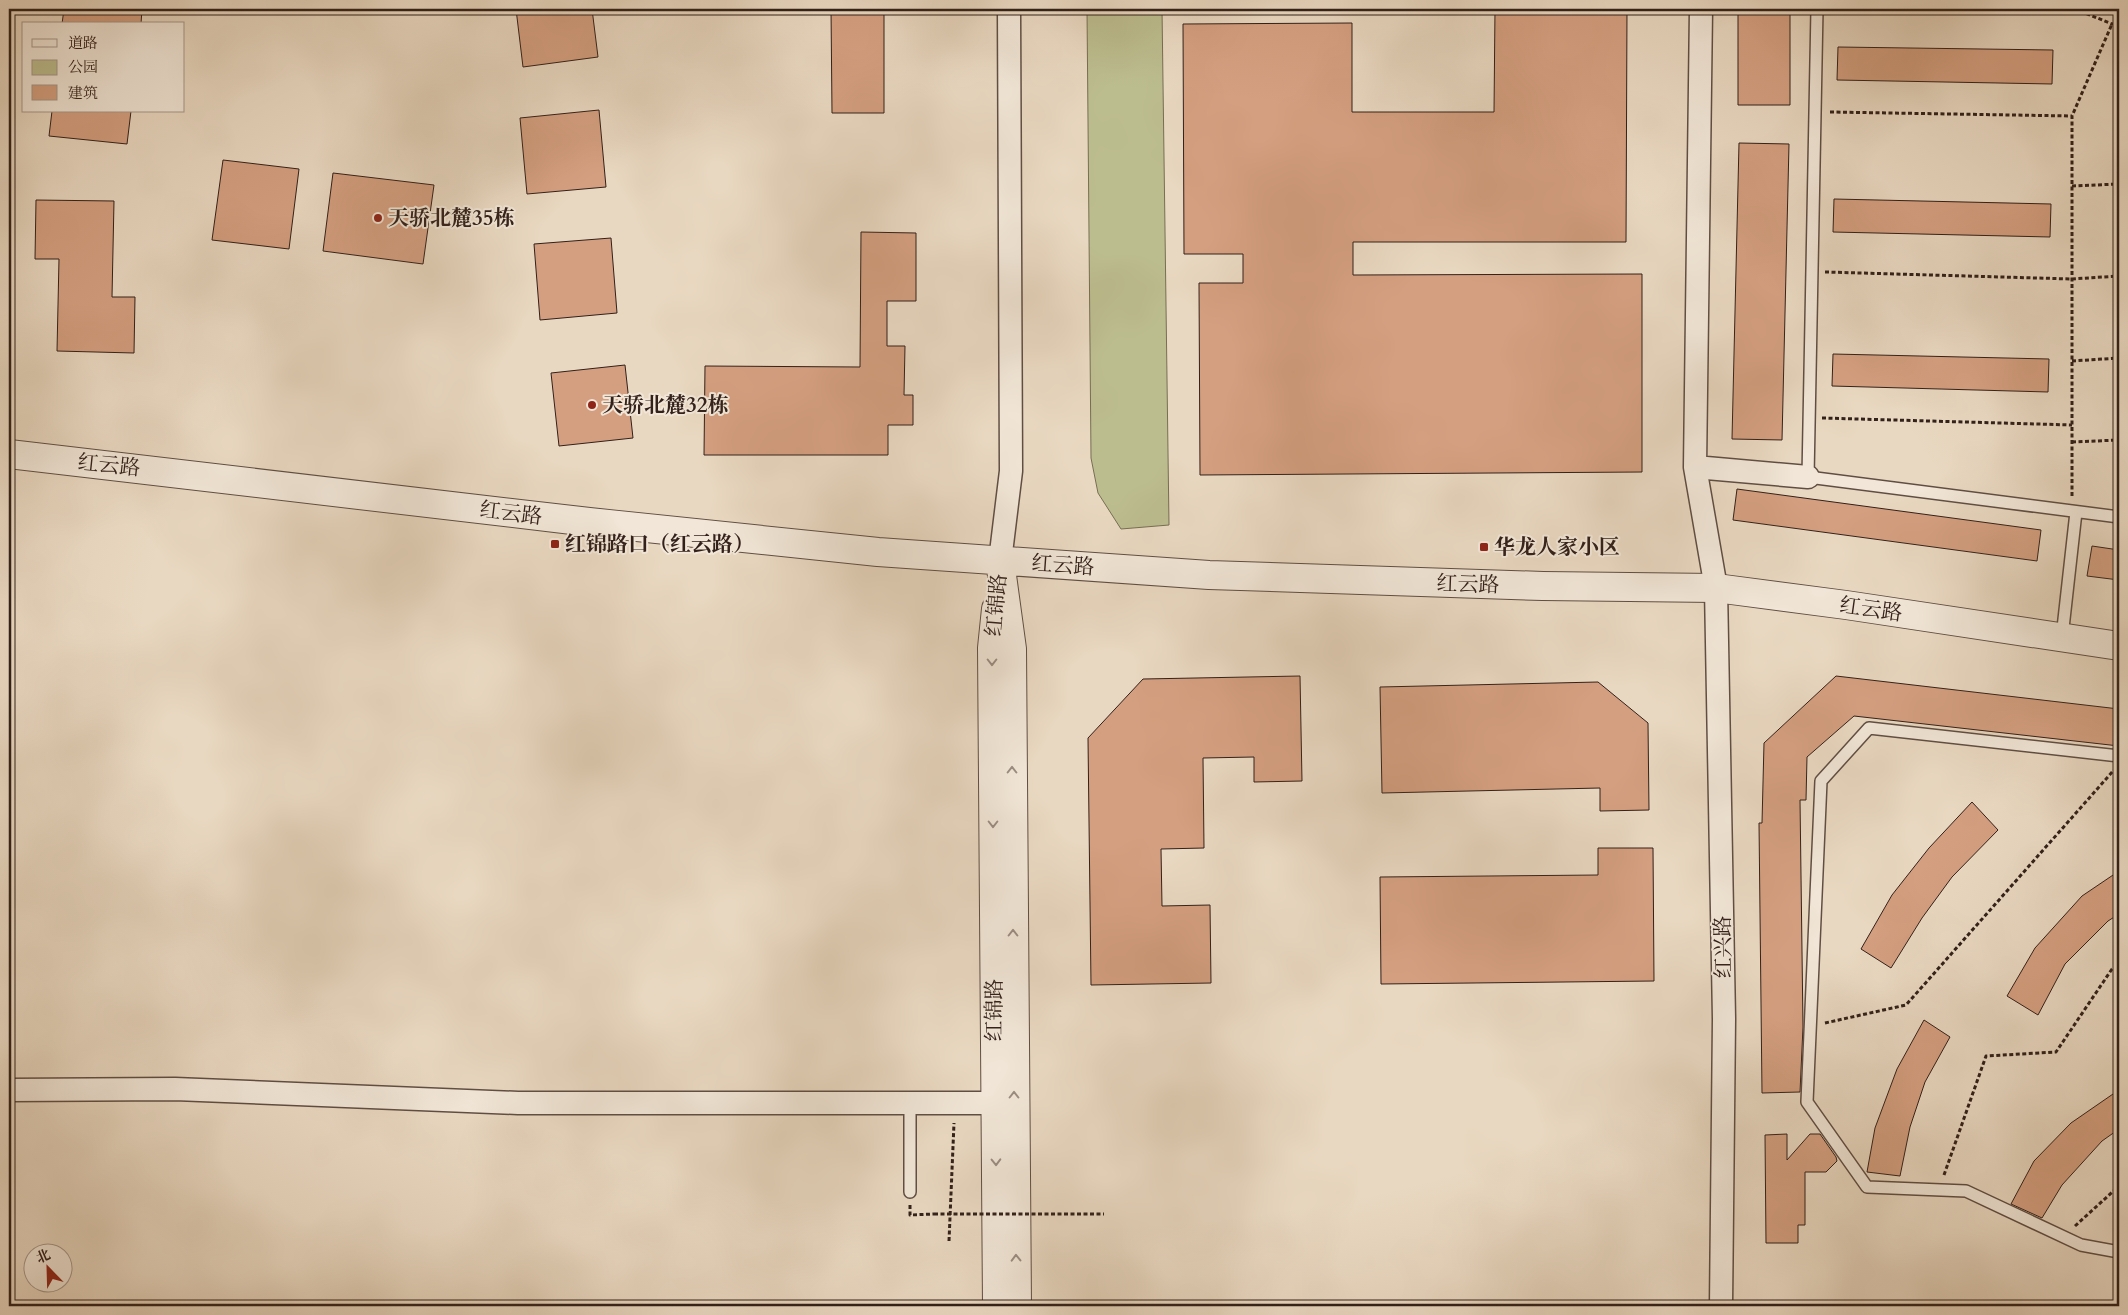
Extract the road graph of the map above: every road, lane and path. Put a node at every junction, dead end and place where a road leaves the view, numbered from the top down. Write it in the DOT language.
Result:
graph roads {
  1 [pos="1009,9"];
  2 [pos="1701,9"];
  3 [pos="1817,9"];
  4 [pos="2082,9"];
  5 [pos="2112,24"];
  6 [pos="2119,24"];
  7 [pos="1815,112"];
  8 [pos="2072,116"];
  9 [pos="2119,184"];
  10 [pos="2072,186"];
  11 [pos="1812,272"];
  12 [pos="2119,276"];
  13 [pos="2072,279"];
  14 [pos="2119,358"];
  15 [pos="2072,360"];
  16 [pos="1809,418"];
  17 [pos="2072,425"];
  18 [pos="2119,440"];
  19 [pos="2072,442"];
  20 [pos="9,454"];
  21 [pos="1694,466"];
  22 [pos="1808,477"];
  23 [pos="2074,512"];
  24 [pos="2119,518"];
  25 [pos="1000,561"];
  26 [pos="1716,588"];
  27 [pos="2062,637"];
  28 [pos="2119,646"];
  29 [pos="2119,756"];
  30 [pos="2119,764"];
  31 [pos="2119,964"];
  32 [pos="1810,1026"];
  33 [pos="9,1090"];
  34 [pos="910,1103"];
  35 [pos="995,1103"];
  36 [pos="954,1123"];
  37 [pos="2119,1186"];
  38 [pos="1939,1190"];
  39 [pos="910,1192"];
  40 [pos="1104,1214"];
  41 [pos="2064,1237"];
  42 [pos="950,1241"];
  43 [pos="2119,1252"];
  44 [pos="997,1306"];
  45 [pos="1017,1306"];
  46 [pos="1721,1306"];
  1 -- 25 [label="street"];
  2 -- 21 [label="street, 红兴路"];
  3 -- 7 [label="lane"];
  4 -- 5 [label="path"];
  5 -- 6 [label="path"];
  5 -- 8 [label="path"];
  7 -- 8 [label="path"];
  7 -- 11 [label="lane"];
  8 -- 10 [label="path"];
  9 -- 10 [label="path"];
  10 -- 13 [label="path"];
  11 -- 13 [label="path"];
  11 -- 16 [label="lane"];
  12 -- 13 [label="path"];
  13 -- 15 [label="path"];
  14 -- 15 [label="path"];
  15 -- 17 [label="path"];
  16 -- 17 [label="path"];
  16 -- 22 [label="lane"];
  17 -- 19 [label="path"];
  18 -- 19 [label="path"];
  19 -- 23 [label="path"];
  20 -- 25 [label="street, 红云路"];
  21 -- 22 [label="street"];
  21 -- 26 [label="street, 红兴路"];
  22 -- 23 [label="lane"];
  23 -- 24 [label="lane"];
  23 -- 27 [label="lane"];
  25 -- 26 [label="street, 红云路"];
  25 -- 35 [label="street, 红锦路, one-way"];
  45 -- 25 [label="street, 红锦路, one-way"];
  26 -- 27 [label="street, 红云路"];
  26 -- 46 [label="street, 红兴路"];
  27 -- 28 [label="street, 红云路"];
  29 -- 32 [label="lane"];
  30 -- 32 [label="path"];
  31 -- 38 [label="path"];
  32 -- 38 [label="lane"];
  33 -- 34 [label="street"];
  34 -- 35 [label="street"];
  34 -- 39 [label="lane"];
  35 -- 44 [label="street, 红锦路, one-way"];
  36 -- 42 [label="path"];
  37 -- 41 [label="path"];
  38 -- 41 [label="lane"];
  39 -- 40 [label="path, bridge"];
  41 -- 43 [label="lane"];
}
